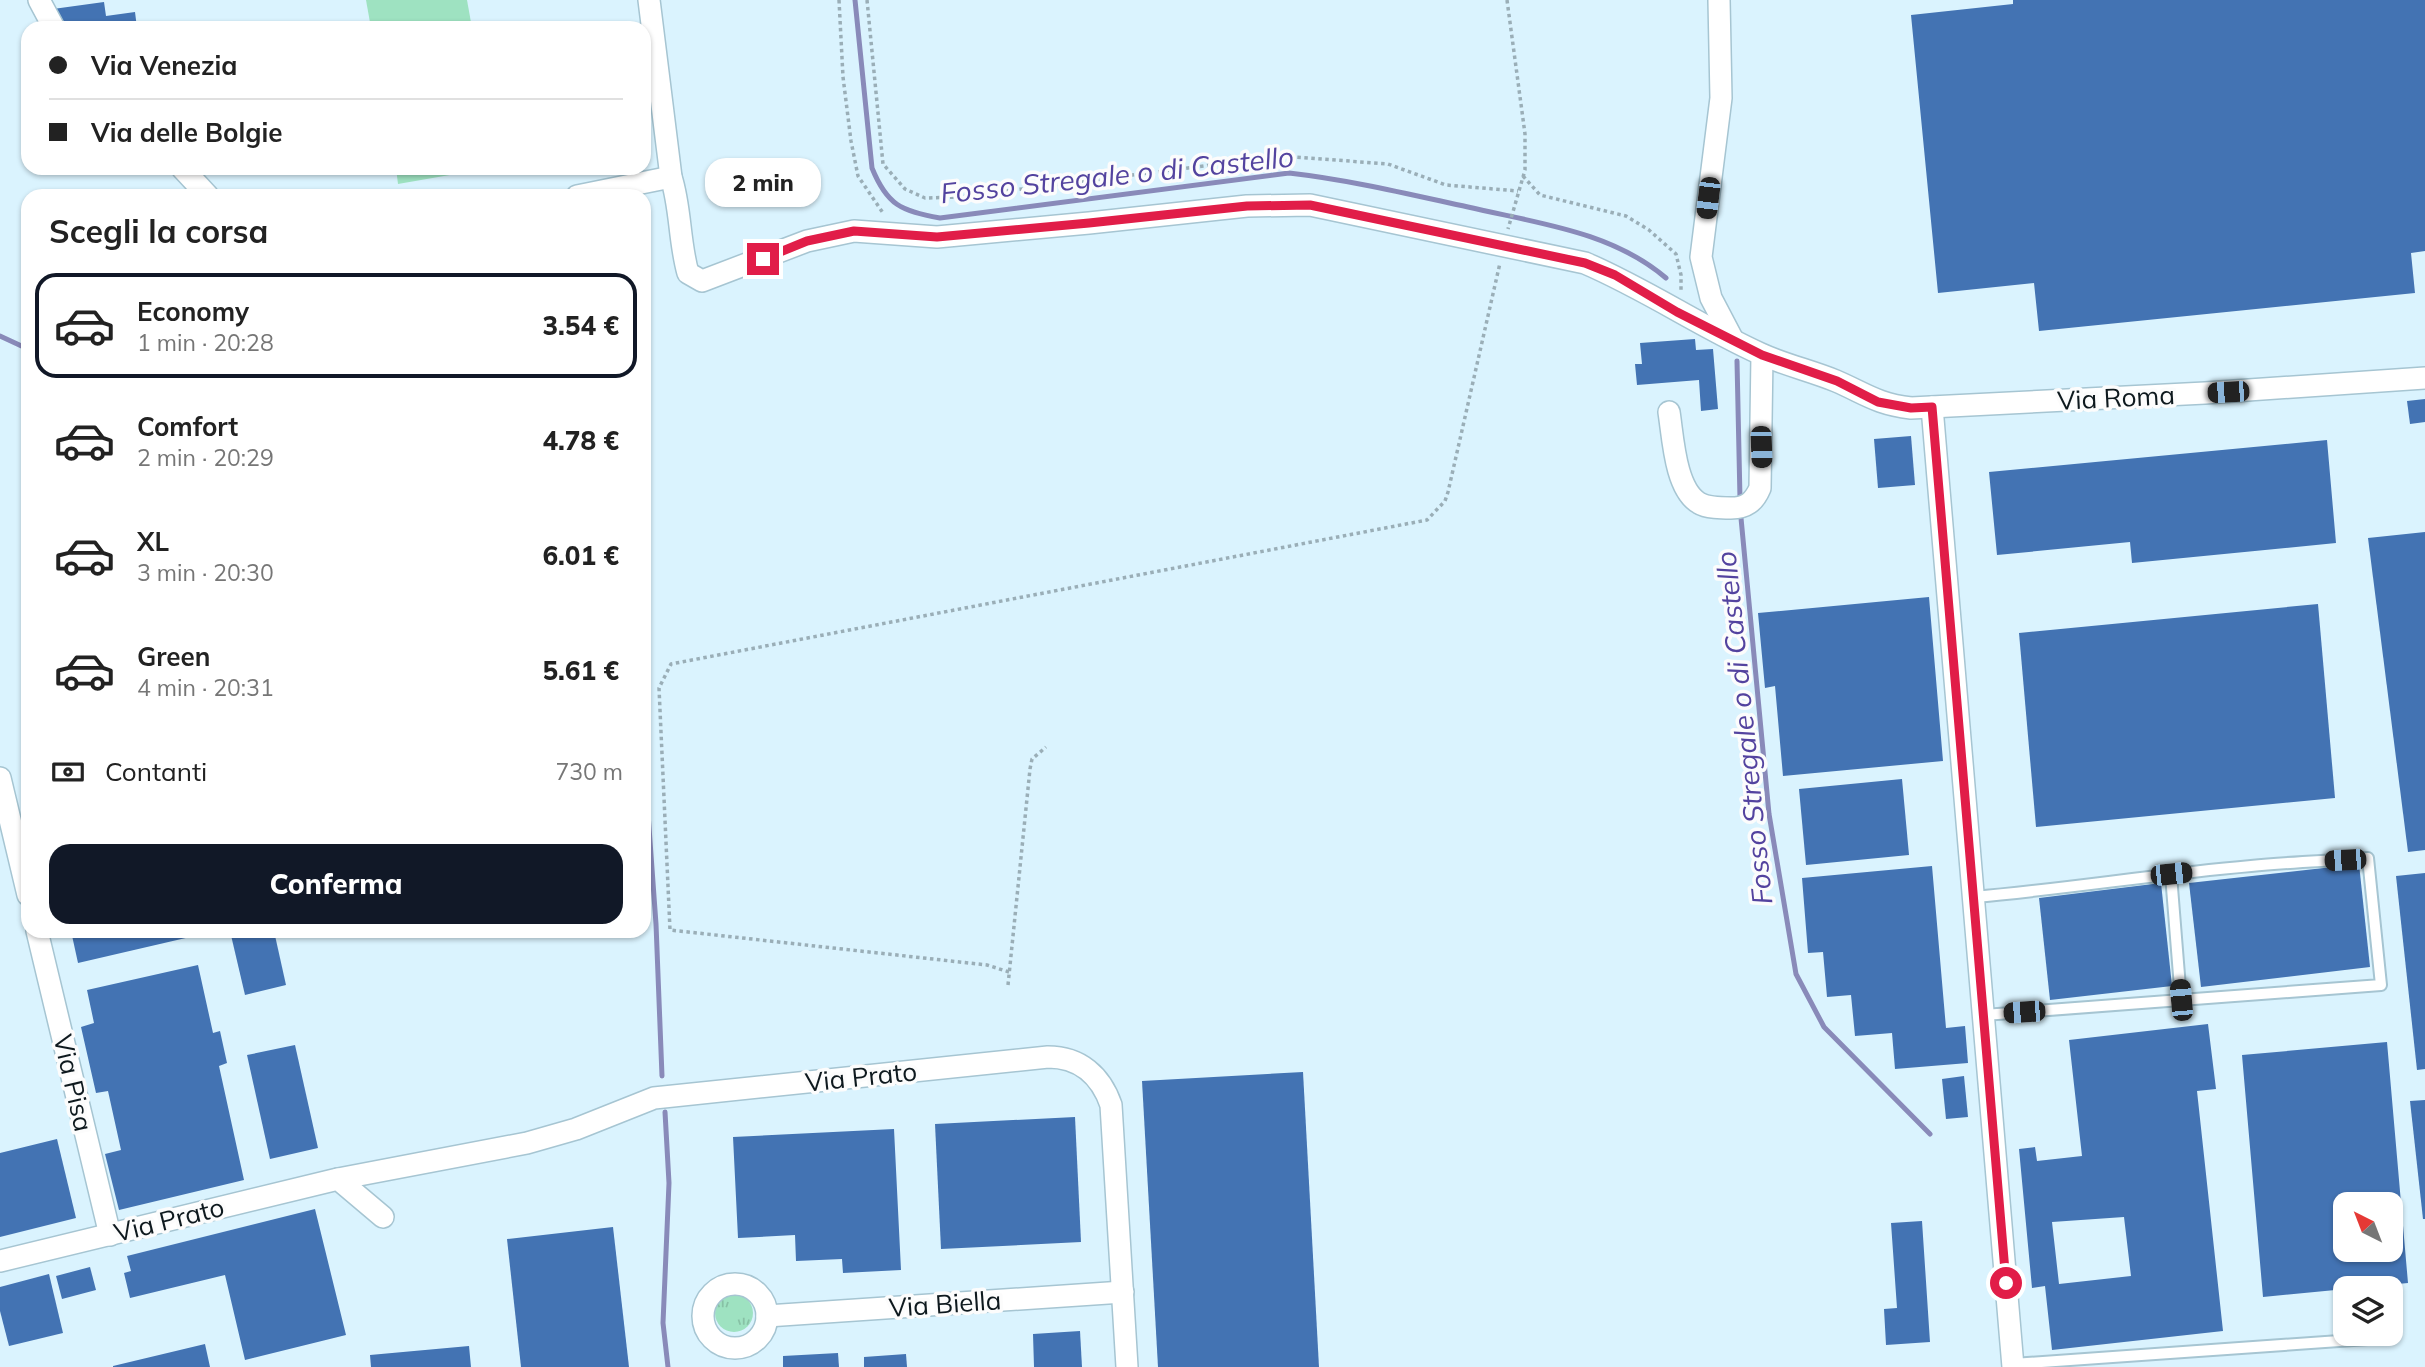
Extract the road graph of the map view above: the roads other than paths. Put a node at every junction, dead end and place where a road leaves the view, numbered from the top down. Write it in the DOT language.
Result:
graph roads {
  1 [pos="39,0"];
  2 [pos="649,0"];
  3 [pos="1719,0"];
  4 [pos="50,21"];
  5 [pos="188,175"];
  6 [pos="671,177"];
  7 [pos="202,189"];
  8 [pos="612,189"];
  9 [pos="1734,341"];
  10 [pos="1762,355"];
  11 [pos="2425,378"];
  12 [pos="1932,407"];
  13 [pos="1669,412"];
  14 [pos="0,778"];
  15 [pos="21,866"];
  16 [pos="2171,874"];
  17 [pos="1974,897"];
  18 [pos="39,938"];
  19 [pos="2181,1000"];
  20 [pos="1984,1015"];
  21 [pos="338,1179"];
  22 [pos="383,1217"];
  23 [pos="110,1235"];
  24 [pos="0,1261"];
  25 [pos="1124,1292"];
  26 [pos="767,1316"];
  27 [pos="2333,1342"];
  28 [pos="2013,1365"];
  29 [pos="1127,1367"];
  1 -- 4 [label="street"];
  2 -- 6 [label="street"];
  3 -- 9 [label="street"];
  5 -- 7 [label="street"];
  6 -- 8 [label="street"];
  6 -- 9 [label="street, Via Roma"];
  9 -- 10 [label="street, Via Roma"];
  10 -- 12 [label="street, Via Roma"];
  10 -- 13 [label="street"];
  11 -- 12 [label="street, Via Roma"];
  12 -- 17 [label="street"];
  14 -- 15 [label="street"];
  16 -- 17 [label="lane"];
  16 -- 19 [label="lane"];
  16 -- 19 [label="lane"];
  17 -- 20 [label="street"];
  18 -- 23 [label="street, Via Pisa"];
  19 -- 20 [label="lane"];
  20 -- 28 [label="street"];
  21 -- 22 [label="street"];
  21 -- 23 [label="street, Via Prato"];
  21 -- 25 [label="street, Via Prato"];
  23 -- 24 [label="street, Via Prato"];
  25 -- 26 [label="street, Via Biella"];
  25 -- 29 [label="street, Via Prato"];
  27 -- 28 [label="lane"];
}
